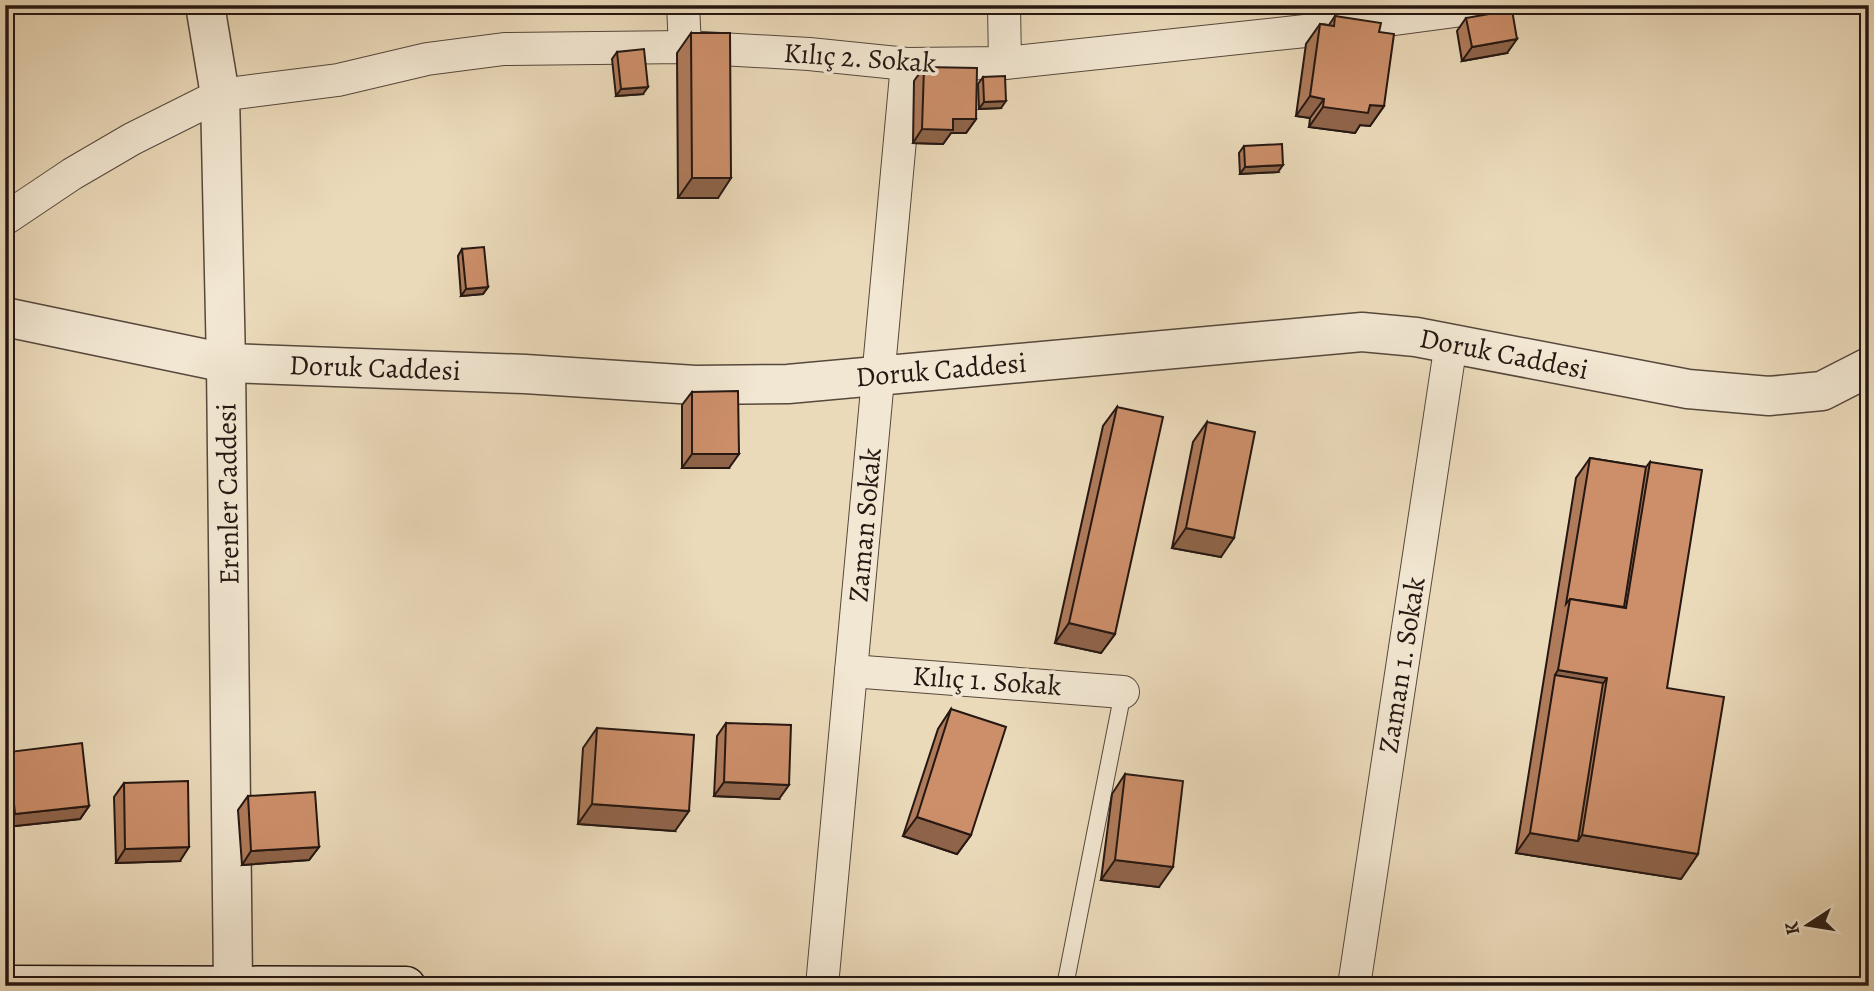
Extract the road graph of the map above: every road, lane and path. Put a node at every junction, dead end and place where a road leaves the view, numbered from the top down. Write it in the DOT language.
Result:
graph roads {
  1 [pos="205,5"];
  2 [pos="683,5"];
  3 [pos="1004,5"];
  4 [pos="1500,5"];
  5 [pos="1309,18"];
  6 [pos="685,47"];
  7 [pos="1005,63"];
  8 [pos="907,64"];
  9 [pos="220,95"];
  10 [pos="5,219"];
  11 [pos="5,317"];
  12 [pos="1451,344"];
  13 [pos="226,363"];
  14 [pos="1869,366"];
  15 [pos="879,376"];
  16 [pos="851,671"];
  17 [pos="1123,692"];
  18 [pos="233,984"];
  19 [pos="5,985"];
  20 [pos="406,986"];
  21 [pos="822,986"];
  22 [pos="1065,986"];
  23 [pos="1354,986"];
  1 -- 9 [label="street, Erenler Caddesi"];
  2 -- 6 [label="street"];
  3 -- 7 [label="street"];
  4 -- 5 [label="street, Kılıç 2. Sokak"];
  5 -- 7 [label="street, Kılıç 2. Sokak"];
  6 -- 8 [label="street, Kılıç 2. Sokak"];
  6 -- 9 [label="street, Kılıç 2. Sokak"];
  7 -- 8 [label="street, Kılıç 2. Sokak"];
  8 -- 15 [label="street, Zaman Sokak"];
  9 -- 10 [label="street, Kılıç 2. Sokak"];
  9 -- 13 [label="street, Erenler Caddesi"];
  11 -- 13 [label="street, Doruk Caddesi"];
  12 -- 14 [label="street, Doruk Caddesi"];
  12 -- 15 [label="street, Doruk Caddesi"];
  12 -- 23 [label="street, Zaman 1. Sokak"];
  13 -- 15 [label="street, Doruk Caddesi"];
  13 -- 18 [label="street, Erenler Caddesi"];
  15 -- 16 [label="street, Zaman Sokak"];
  16 -- 17 [label="street, Kılıç 1. Sokak"];
  16 -- 21 [label="street, Zaman Sokak"];
  17 -- 22 [label="lane"];
  18 -- 19 [label="street"];
  18 -- 20 [label="street"];
}
